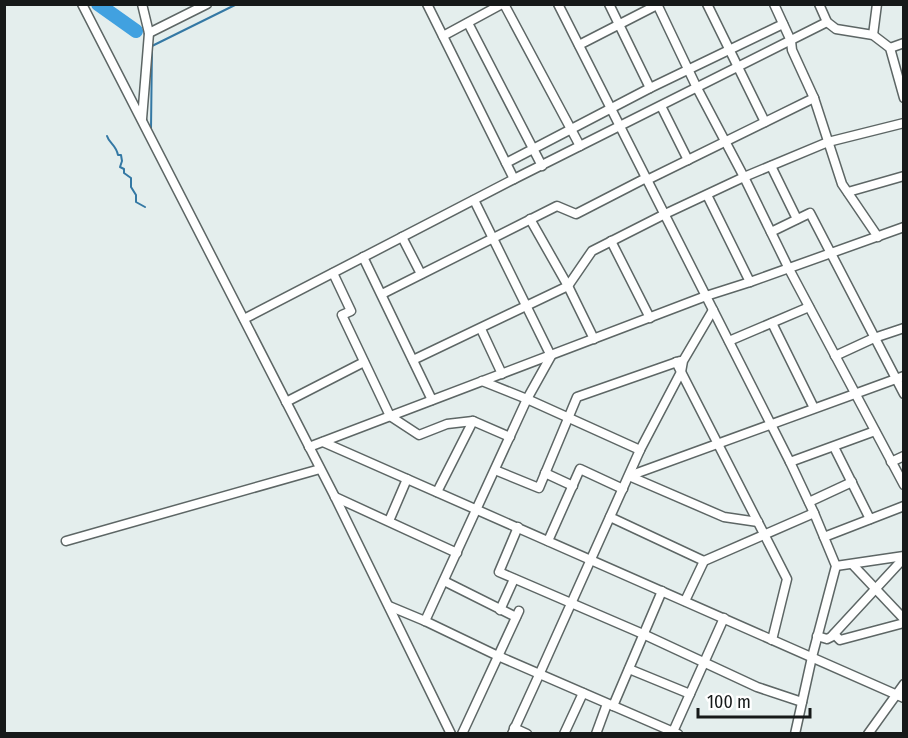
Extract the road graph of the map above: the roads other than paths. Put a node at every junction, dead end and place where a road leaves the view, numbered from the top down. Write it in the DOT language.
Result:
graph roads {
  1 [pos="82,4"];
  2 [pos="142,4"];
  3 [pos="207,4"];
  4 [pos="427,4"];
  5 [pos="503,4"];
  6 [pos="558,4"];
  7 [pos="609,4"];
  8 [pos="707,4"];
  9 [pos="774,4"];
  10 [pos="819,4"];
  11 [pos="877,4"];
  12 [pos="657,5"];
  13 [pos="827,22"];
  14 [pos="468,23"];
  15 [pos="783,24"];
  16 [pos="619,25"];
  17 [pos="149,33"];
  18 [pos="873,35"];
  19 [pos="443,36"];
  20 [pos="791,41"];
  21 [pos="903,43"];
  22 [pos="579,45"];
  23 [pos="890,48"];
  24 [pos="729,50"];
  25 [pos="738,68"];
  26 [pos="689,69"];
  27 [pos="650,88"];
  28 [pos="697,88"];
  29 [pos="814,98"];
  30 [pos="903,98"];
  31 [pos="661,106"];
  32 [pos="611,108"];
  33 [pos="141,119"];
  34 [pos="765,122"];
  35 [pos="903,123"];
  36 [pos="620,126"];
  37 [pos="571,129"];
  38 [pos="725,142"];
  39 [pos="828,142"];
  40 [pos="580,146"];
  41 [pos="533,149"];
  42 [pos="688,160"];
  43 [pos="506,164"];
  44 [pos="542,166"];
  45 [pos="771,166"];
  46 [pos="903,176"];
  47 [pos="744,177"];
  48 [pos="514,179"];
  49 [pos="647,179"];
  50 [pos="848,192"];
  51 [pos="706,195"];
  52 [pos="474,200"];
  53 [pos="664,214"];
  54 [pos="530,219"];
  55 [pos="797,219"];
  56 [pos="903,227"];
  57 [pos="771,232"];
  58 [pos="402,237"];
  59 [pos="878,237"];
  60 [pos="493,238"];
  61 [pos="611,241"];
  62 [pos="831,253"];
  63 [pos="363,257"];
  64 [pos="789,268"];
  65 [pos="333,273"];
  66 [pos="421,274"];
  67 [pos="750,282"];
  68 [pos="568,286"];
  69 [pos="382,294"];
  70 [pos="706,296"];
  71 [pos="526,306"];
  72 [pos="809,307"];
  73 [pos="713,310"];
  74 [pos="650,318"];
  75 [pos="244,319"];
  76 [pos="772,323"];
  77 [pos="903,328"];
  78 [pos="481,329"];
  79 [pos="594,339"];
  80 [pos="874,339"];
  81 [pos="729,341"];
  82 [pos="551,356"];
  83 [pos="836,356"];
  84 [pos="413,360"];
  85 [pos="679,361"];
  86 [pos="364,362"];
  87 [pos="681,372"];
  88 [pos="502,374"];
  89 [pos="899,377"];
  90 [pos="482,381"];
  91 [pos="855,393"];
  92 [pos="903,394"];
  93 [pos="527,399"];
  94 [pos="432,400"];
  95 [pos="286,402"];
  96 [pos="814,408"];
  97 [pos="390,416"];
  98 [pos="569,418"];
  99 [pos="473,421"];
  100 [pos="770,424"];
  101 [pos="875,430"];
  102 [pos="510,437"];
  103 [pos="323,442"];
  104 [pos="717,444"];
  105 [pos="309,447"];
  106 [pos="834,447"];
  107 [pos="640,450"];
  108 [pos="903,456"];
  109 [pos="790,462"];
  110 [pos="891,462"];
  111 [pos="320,469"];
  112 [pos="495,470"];
  113 [pos="545,473"];
  114 [pos="629,476"];
  115 [pos="407,479"];
  116 [pos="852,482"];
  117 [pos="903,485"];
  118 [pos="573,486"];
  119 [pos="623,489"];
  120 [pos="437,492"];
  121 [pos="335,497"];
  122 [pos="809,502"];
  123 [pos="903,506"];
  124 [pos="477,509"];
  125 [pos="814,513"];
  126 [pos="610,517"];
  127 [pos="870,519"];
  128 [pos="389,521"];
  129 [pos="758,522"];
  130 [pos="518,527"];
  131 [pos="764,535"];
  132 [pos="824,537"];
  133 [pos="66,541"];
  134 [pos="548,541"];
  135 [pos="457,554"];
  136 [pos="903,557"];
  137 [pos="590,560"];
  138 [pos="705,561"];
  139 [pos="853,565"];
  140 [pos="836,567"];
  141 [pos="514,579"];
  142 [pos="444,581"];
  143 [pos="875,588"];
  144 [pos="662,591"];
  145 [pos="685,601"];
  146 [pos="572,603"];
  147 [pos="389,606"];
  148 [pos="500,610"];
  149 [pos="724,618"];
  150 [pos="425,621"];
  151 [pos="903,621"];
  152 [pos="643,634"];
  153 [pos="834,634"];
  154 [pos="818,636"];
  155 [pos="772,640"];
  156 [pos="498,656"];
  157 [pos="812,657"];
  158 [pos="704,663"];
  159 [pos="629,669"];
  160 [pos="539,675"];
  161 [pos="903,684"];
  162 [pos="583,693"];
  163 [pos="690,694"];
  164 [pos="900,696"];
  165 [pos="802,702"];
  166 [pos="610,705"];
  167 [pos="513,731"];
  168 [pos="674,733"];
  169 [pos="451,734"];
  170 [pos="462,734"];
  171 [pos="527,734"];
  172 [pos="564,734"];
  173 [pos="596,734"];
  174 [pos="795,734"];
  175 [pos="868,734"];
  1 -- 33 [label="street"];
  2 -- 17 [label="street"];
  3 -- 17 [label="street"];
  4 -- 19 [label="street"];
  5 -- 14 [label="street"];
  5 -- 37 [label="street"];
  6 -- 22 [label="street"];
  7 -- 16 [label="street"];
  8 -- 24 [label="street"];
  9 -- 15 [label="street"];
  10 -- 13 [label="street"];
  11 -- 18 [label="street"];
  12 -- 16 [label="street"];
  12 -- 26 [label="street"];
  13 -- 18 [label="street"];
  13 -- 20 [label="street"];
  14 -- 19 [label="street"];
  14 -- 41 [label="street"];
  15 -- 20 [label="street"];
  15 -- 24 [label="street"];
  16 -- 22 [label="street"];
  16 -- 27 [label="street"];
  17 -- 33 [label="street"];
  18 -- 23 [label="street"];
  19 -- 43 [label="street"];
  20 -- 25 [label="street"];
  20 -- 29 [label="street"];
  21 -- 23 [label="street"];
  22 -- 32 [label="street"];
  23 -- 30 [label="street"];
  24 -- 25 [label="street"];
  24 -- 26 [label="street"];
  25 -- 28 [label="street"];
  25 -- 34 [label="street"];
  26 -- 27 [label="street"];
  26 -- 28 [label="street"];
  27 -- 32 [label="street"];
  28 -- 31 [label="street"];
  28 -- 38 [label="street"];
  29 -- 34 [label="street"];
  29 -- 39 [label="street"];
  31 -- 36 [label="street"];
  31 -- 42 [label="street"];
  32 -- 36 [label="street"];
  32 -- 37 [label="street"];
  33 -- 75 [label="street"];
  34 -- 38 [label="street"];
  35 -- 39 [label="street"];
  36 -- 40 [label="street"];
  36 -- 49 [label="street"];
  37 -- 40 [label="street"];
  37 -- 41 [label="street"];
  38 -- 42 [label="street"];
  38 -- 47 [label="street"];
  39 -- 45 [label="street"];
  39 -- 50 [label="street"];
  40 -- 44 [label="street"];
  41 -- 43 [label="street"];
  41 -- 44 [label="street"];
  42 -- 49 [label="street"];
  43 -- 48 [label="street"];
  44 -- 48 [label="street"];
  45 -- 47 [label="street"];
  45 -- 55 [label="street"];
  46 -- 50 [label="street"];
  47 -- 51 [label="street"];
  47 -- 57 [label="street"];
  48 -- 52 [label="street"];
  49 -- 53 [label="street"];
  49 -- 54 [label="street"];
  50 -- 59 [label="street"];
  51 -- 53 [label="street"];
  51 -- 67 [label="street"];
  52 -- 58 [label="street"];
  52 -- 60 [label="street"];
  53 -- 61 [label="street"];
  53 -- 70 [label="street"];
  54 -- 60 [label="street"];
  54 -- 68 [label="street"];
  55 -- 57 [label="street"];
  55 -- 62 [label="street"];
  56 -- 59 [label="street"];
  57 -- 64 [label="street"];
  58 -- 63 [label="street"];
  58 -- 66 [label="street"];
  59 -- 62 [label="street"];
  60 -- 66 [label="street"];
  60 -- 71 [label="street"];
  61 -- 68 [label="street"];
  61 -- 74 [label="street"];
  62 -- 64 [label="street"];
  62 -- 80 [label="street"];
  63 -- 65 [label="street"];
  63 -- 69 [label="street"];
  64 -- 67 [label="street"];
  64 -- 72 [label="street"];
  65 -- 75 [label="street"];
  65 -- 86 [label="street"];
  66 -- 69 [label="street"];
  67 -- 70 [label="street"];
  68 -- 71 [label="street"];
  68 -- 79 [label="street"];
  69 -- 84 [label="street"];
  70 -- 73 [label="street"];
  70 -- 74 [label="street"];
  71 -- 78 [label="street"];
  71 -- 82 [label="street"];
  72 -- 76 [label="street"];
  72 -- 83 [label="street"];
  73 -- 81 [label="street"];
  73 -- 85 [label="street"];
  74 -- 79 [label="street"];
  75 -- 95 [label="street"];
  76 -- 81 [label="street"];
  76 -- 96 [label="street"];
  77 -- 80 [label="street"];
  78 -- 84 [label="street"];
  78 -- 88 [label="street"];
  79 -- 82 [label="street"];
  80 -- 83 [label="street"];
  80 -- 89 [label="street"];
  81 -- 100 [label="street"];
  82 -- 88 [label="street"];
  82 -- 93 [label="street"];
  83 -- 91 [label="street"];
  84 -- 94 [label="street"];
  85 -- 87 [label="street"];
  85 -- 98 [label="street"];
  86 -- 95 [label="street"];
  86 -- 97 [label="street"];
  87 -- 104 [label="street"];
  87 -- 107 [label="street"];
  88 -- 90 [label="street"];
  89 -- 91 [label="street"];
  89 -- 92 [label="street"];
  90 -- 93 [label="street"];
  90 -- 94 [label="street"];
  91 -- 96 [label="street"];
  91 -- 101 [label="street"];
  93 -- 98 [label="street"];
  93 -- 102 [label="street"];
  94 -- 97 [label="street"];
  95 -- 105 [label="street"];
  96 -- 100 [label="street"];
  97 -- 99 [label="street"];
  97 -- 103 [label="street"];
  98 -- 107 [label="street"];
  98 -- 113 [label="street"];
  99 -- 102 [label="street"];
  99 -- 120 [label="street"];
  100 -- 104 [label="street"];
  100 -- 109 [label="street"];
  101 -- 106 [label="street"];
  101 -- 110 [label="street"];
  102 -- 112 [label="street"];
  103 -- 105 [label="street"];
  103 -- 115 [label="street"];
  104 -- 114 [label="street"];
  104 -- 129 [label="street"];
  105 -- 111 [label="street"];
  106 -- 109 [label="street"];
  106 -- 116 [label="street"];
  107 -- 114 [label="street"];
  108 -- 110 [label="street"];
  109 -- 122 [label="street"];
  110 -- 117 [label="street"];
  111 -- 121 [label="street"];
  111 -- 133 [label="street"];
  112 -- 113 [label="street"];
  112 -- 124 [label="street"];
  113 -- 118 [label="street"];
  114 -- 119 [label="street"];
  114 -- 129 [label="street"];
  115 -- 120 [label="street"];
  115 -- 128 [label="street"];
  116 -- 122 [label="street"];
  116 -- 127 [label="street"];
  118 -- 119 [label="street"];
  118 -- 134 [label="street"];
  119 -- 126 [label="street"];
  120 -- 124 [label="street"];
  121 -- 128 [label="street"];
  121 -- 147 [label="street"];
  122 -- 125 [label="street"];
  123 -- 127 [label="street"];
  124 -- 130 [label="street"];
  124 -- 135 [label="street"];
  125 -- 131 [label="street"];
  125 -- 132 [label="street"];
  126 -- 137 [label="street"];
  126 -- 138 [label="street"];
  127 -- 132 [label="street"];
  128 -- 135 [label="street"];
  129 -- 131 [label="street"];
  130 -- 134 [label="street"];
  130 -- 141 [label="street"];
  131 -- 138 [label="street"];
  131 -- 155 [label="street"];
  132 -- 140 [label="street"];
  134 -- 137 [label="street"];
  135 -- 142 [label="street"];
  136 -- 139 [label="street"];
  136 -- 143 [label="street"];
  137 -- 144 [label="street"];
  137 -- 146 [label="street"];
  138 -- 145 [label="street"];
  139 -- 140 [label="street"];
  139 -- 143 [label="street"];
  140 -- 154 [label="street"];
  141 -- 146 [label="street"];
  141 -- 148 [label="street"];
  142 -- 148 [label="street"];
  142 -- 150 [label="street"];
  143 -- 151 [label="street"];
  143 -- 153 [label="street"];
  144 -- 145 [label="street"];
  144 -- 152 [label="street"];
  145 -- 149 [label="street"];
  146 -- 152 [label="street"];
  146 -- 160 [label="street"];
  147 -- 150 [label="street"];
  147 -- 169 [label="street"];
  148 -- 156 [label="street"];
  149 -- 155 [label="street"];
  149 -- 158 [label="street"];
  150 -- 156 [label="street"];
  151 -- 153 [label="street"];
  152 -- 158 [label="street"];
  152 -- 159 [label="street"];
  153 -- 154 [label="street"];
  154 -- 157 [label="street"];
  155 -- 157 [label="street"];
  156 -- 160 [label="street"];
  156 -- 170 [label="street"];
  157 -- 164 [label="street"];
  157 -- 165 [label="street"];
  158 -- 163 [label="street"];
  158 -- 165 [label="street"];
  159 -- 163 [label="street"];
  159 -- 166 [label="street"];
  160 -- 162 [label="street"];
  160 -- 167 [label="street"];
  161 -- 164 [label="street"];
  162 -- 166 [label="street"];
  162 -- 172 [label="street"];
  163 -- 168 [label="street"];
  164 -- 175 [label="street"];
  165 -- 174 [label="street"];
  166 -- 168 [label="street"];
  166 -- 173 [label="street"];
  167 -- 171 [label="street"];
}
